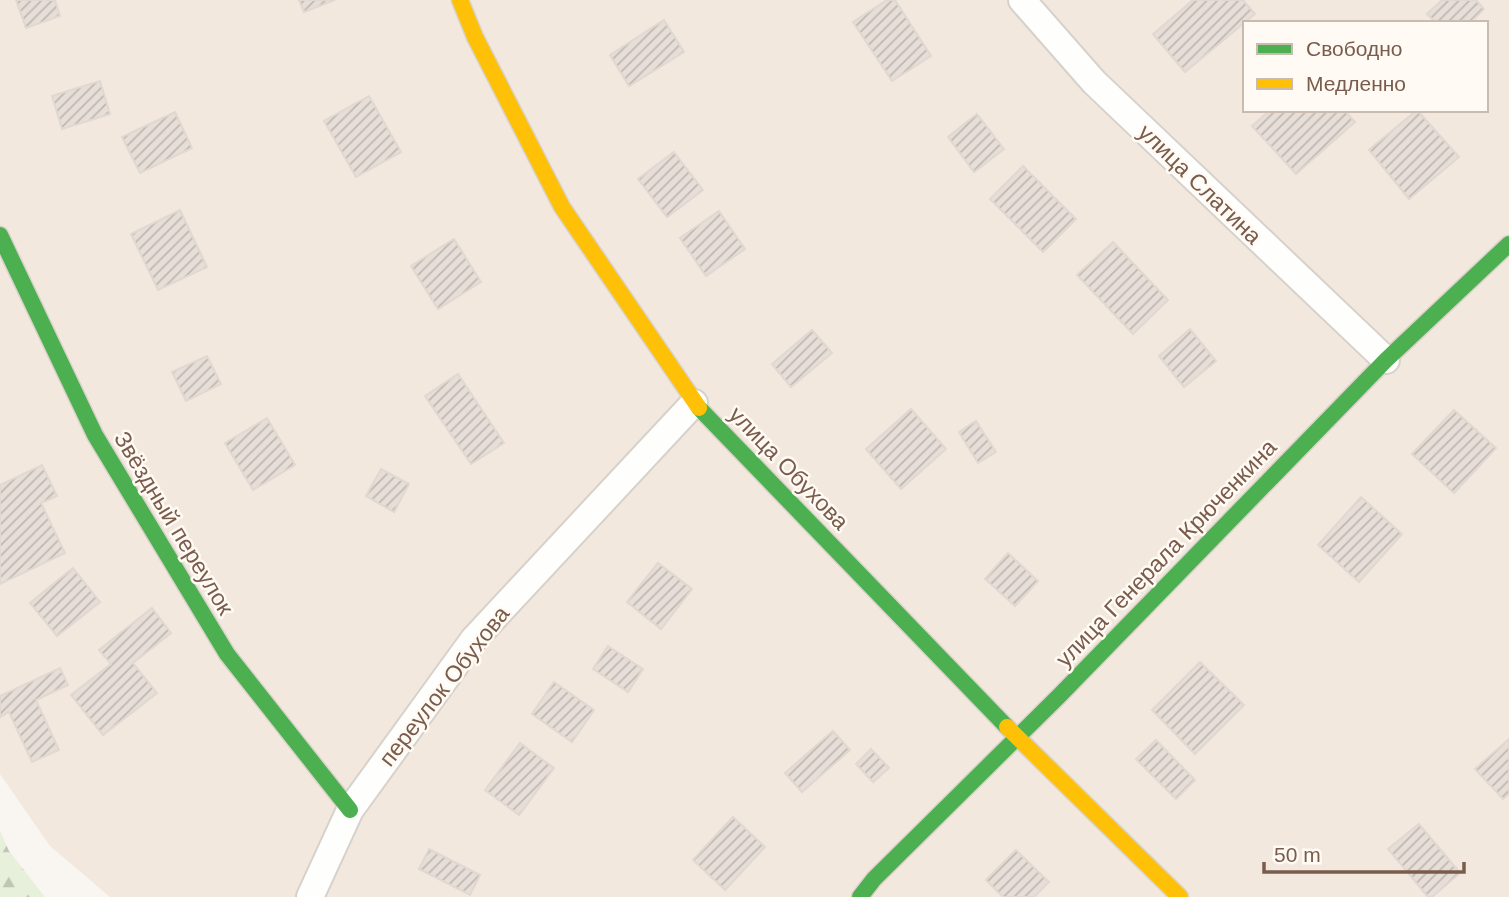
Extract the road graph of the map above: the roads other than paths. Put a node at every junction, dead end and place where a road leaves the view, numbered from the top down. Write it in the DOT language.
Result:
graph roads {
  1 [pos="460,0"];
  2 [pos="1022,0"];
  3 [pos="0,236"];
  4 [pos="1509,244"];
  5 [pos="1385,360"];
  6 [pos="694,403"];
  7 [pos="1017,737"];
  8 [pos="350,810"];
  9 [pos="310,897"];
  10 [pos="860,897"];
  11 [pos="1180,897"];
  1 -- 6 [label="street, улица Обухова"];
  2 -- 5 [label="street, улица Слатина"];
  3 -- 8 [label="street, Звёздный переулок"];
  4 -- 5 [label="street, улица Генерала Крюченкина"];
  5 -- 7 [label="street, улица Генерала Крюченкина"];
  6 -- 7 [label="street, улица Обухова"];
  6 -- 8 [label="street, переулок Обухова"];
  7 -- 10 [label="street, улица Генерала Крюченкина"];
  7 -- 11 [label="street, улица Обухова"];
  8 -- 9 [label="street, переулок Обухова"];
}
